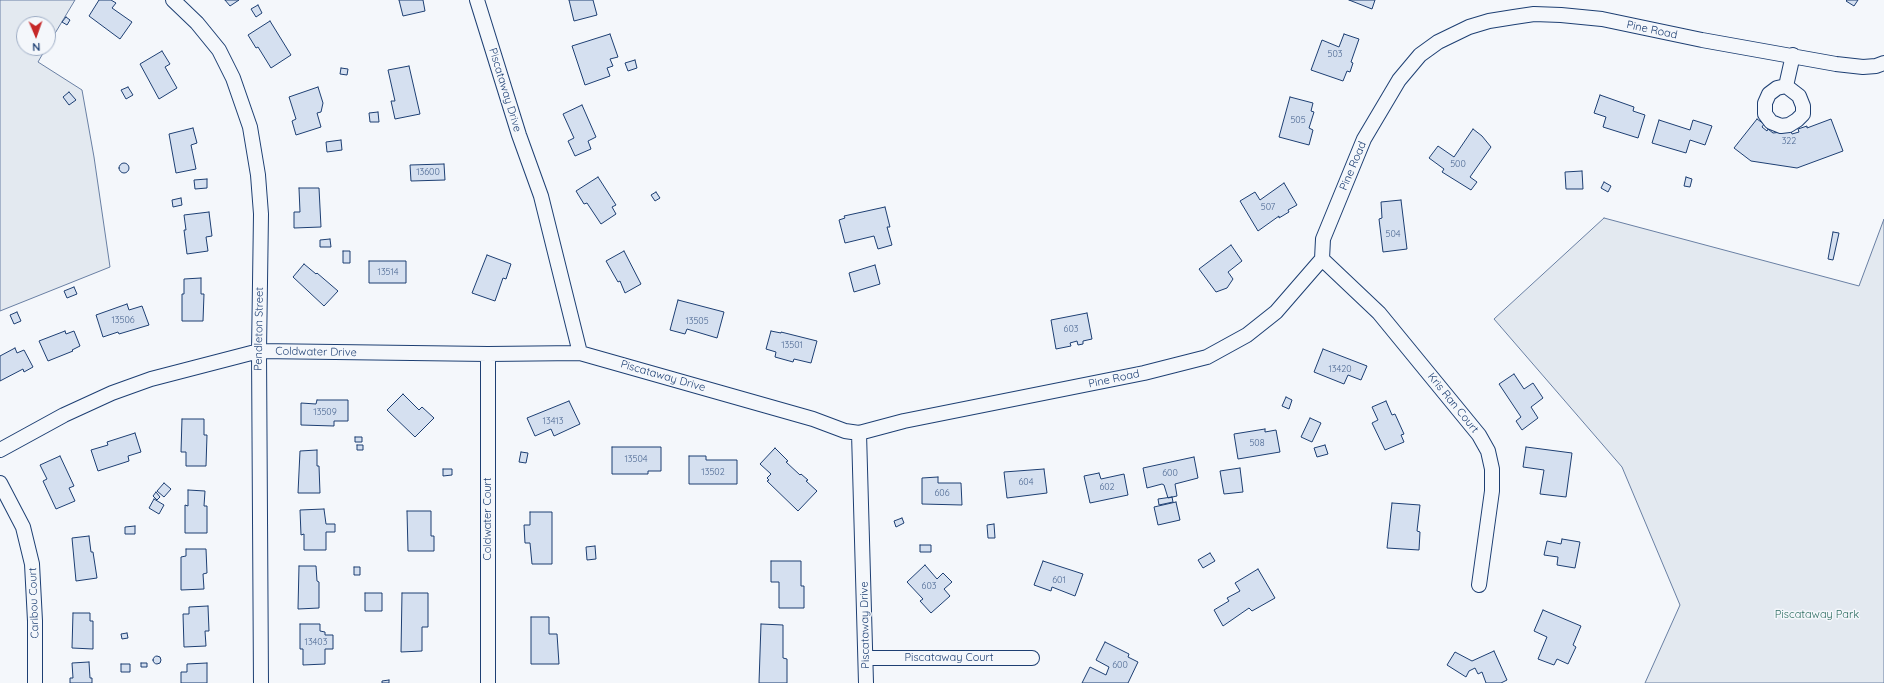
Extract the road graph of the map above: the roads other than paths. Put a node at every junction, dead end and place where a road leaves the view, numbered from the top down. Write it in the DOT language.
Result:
graph roads {
  1 [pos="173,0"];
  2 [pos="477,0"];
  3 [pos="1793,55"];
  4 [pos="1884,63"];
  5 [pos="1786,86"];
  6 [pos="1322,259"];
  7 [pos="259,352"];
  8 [pos="580,352"];
  9 [pos="488,354"];
  10 [pos="859,433"];
  11 [pos="0,450"];
  12 [pos="0,482"];
  13 [pos="1479,586"];
  14 [pos="866,658"];
  15 [pos="1032,658"];
  16 [pos="35,683"];
  17 [pos="261,683"];
  18 [pos="488,683"];
  19 [pos="866,683"];
  1 -- 7 [label="street, Pendleton Street"];
  2 -- 8 [label="street, Piscataway Drive"];
  3 -- 4 [label="street, Pine Road"];
  3 -- 5 [label="street"];
  3 -- 6 [label="street, Pine Road"];
  6 -- 10 [label="street, Pine Road"];
  6 -- 13 [label="street, Kris Ran Court"];
  7 -- 9 [label="street, Coldwater Drive"];
  7 -- 11 [label="street, Coldwater Drive"];
  7 -- 17 [label="street, Pendleton Street"];
  8 -- 9 [label="street, Coldwater Drive"];
  8 -- 10 [label="street, Piscataway Drive"];
  9 -- 18 [label="street, Coldwater Court"];
  10 -- 14 [label="street, Piscataway Drive"];
  12 -- 16 [label="street, Caribou Court"];
  14 -- 15 [label="street, Piscataway Court"];
  14 -- 19 [label="street, Piscataway Drive"];
}
